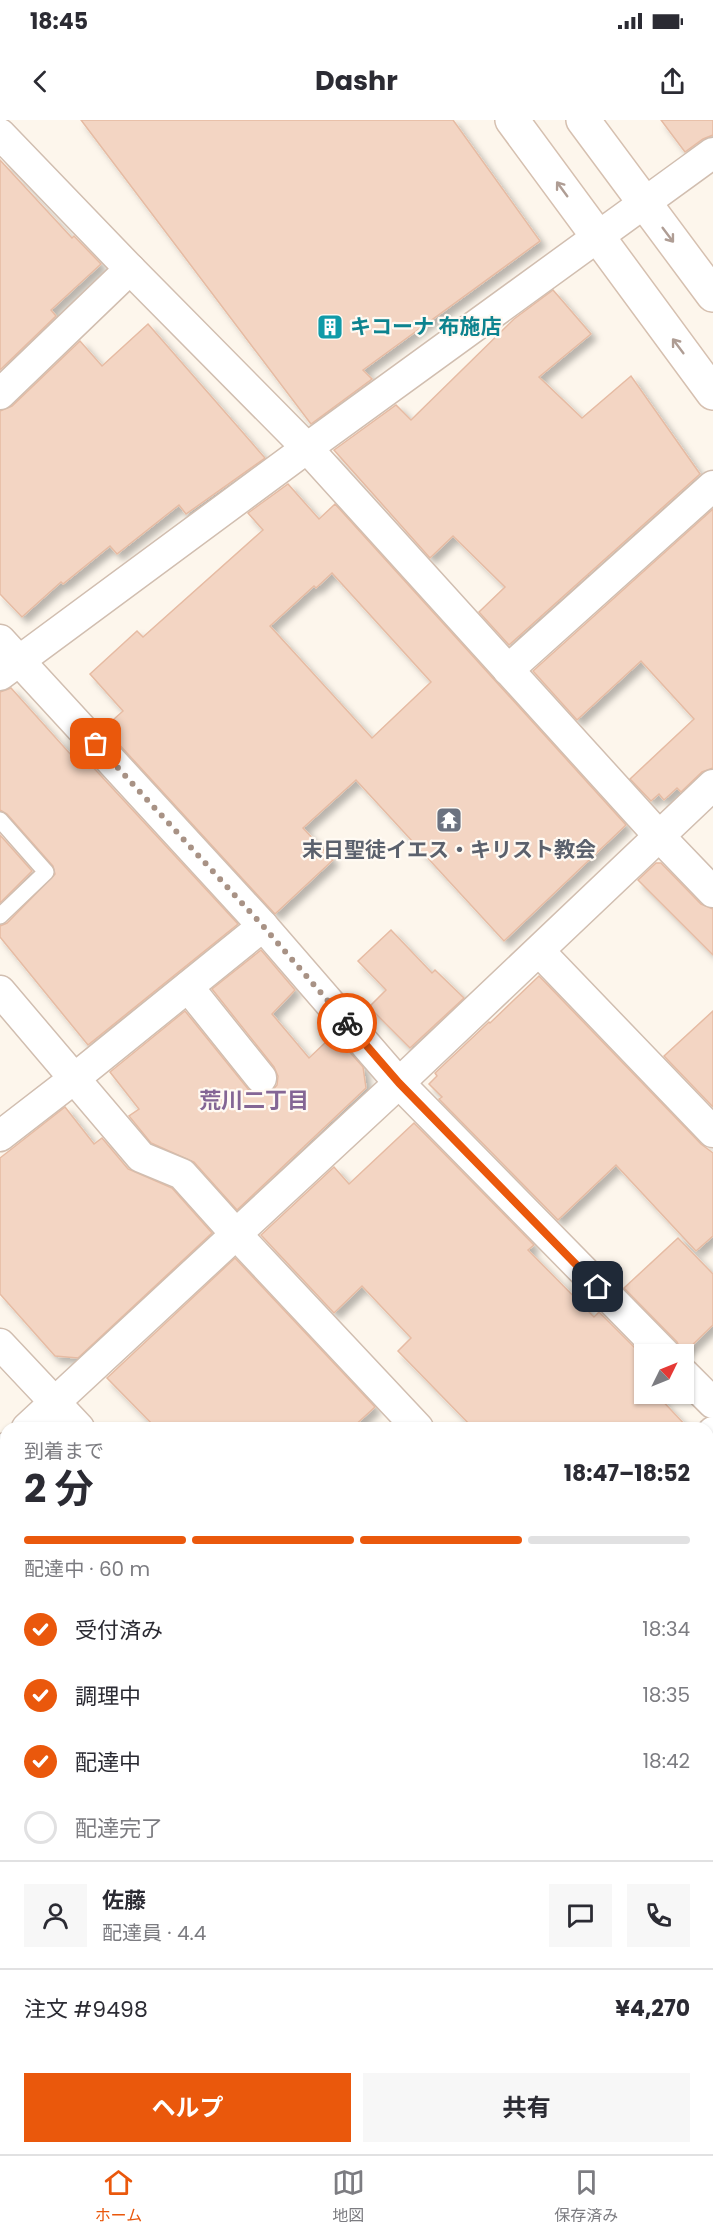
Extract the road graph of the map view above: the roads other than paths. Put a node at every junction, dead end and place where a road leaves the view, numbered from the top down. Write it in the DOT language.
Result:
graph roads {
  1 [pos="512,120"];
  2 [pos="583,120"];
  3 [pos="0,134"];
  4 [pos="713,153"];
  5 [pos="645,203"];
  6 [pos="597,238"];
  7 [pos="130,269"];
  8 [pos="713,295"];
  9 [pos="713,393"];
  10 [pos="0,394"];
  11 [pos="307,448"];
  12 [pos="713,486"];
  13 [pos="7,658"];
  14 [pos="508,670"];
  15 [pos="713,785"];
  16 [pos="0,820"];
  17 [pos="660,837"];
  18 [pos="713,892"];
  19 [pos="0,916"];
  20 [pos="263,926"];
  21 [pos="539,951"];
  22 [pos="188,987"];
  23 [pos="0,991"];
  24 [pos="75,1078"];
  25 [pos="261,1078"];
  26 [pos="399,1083"];
  27 [pos="713,1132"];
  28 [pos="0,1136"];
  29 [pos="235,1233"];
  30 [pos="0,1344"];
  31 [pos="655,1344"];
  32 [pos="694,1384"];
  33 [pos="54,1402"];
  34 [pos="713,1404"];
  35 [pos="33,1422"];
  36 [pos="73,1422"];
  37 [pos="412,1422"];
  6 -- 1 [label="street, one-way"];
  2 -- 5 [label="street"];
  3 -- 7 [label="street"];
  4 -- 5 [label="street"];
  5 -- 6 [label="street"];
  5 -- 8 [label="street, one-way"];
  9 -- 6 [label="street, one-way"];
  6 -- 11 [label="street"];
  7 -- 10 [label="street"];
  7 -- 11 [label="street"];
  11 -- 13 [label="street"];
  11 -- 14 [label="street"];
  12 -- 14 [label="street"];
  13 -- 20 [label="street"];
  14 -- 17 [label="street"];
  15 -- 17 [label="street"];
  16 -- 19 [label="lane"];
  17 -- 18 [label="street"];
  17 -- 21 [label="street"];
  20 -- 22 [label="street"];
  20 -- 26 [label="street"];
  21 -- 26 [label="street"];
  21 -- 27 [label="street"];
  22 -- 24 [label="street"];
  22 -- 25 [label="street"];
  23 -- 24 [label="street"];
  24 -- 28 [label="street"];
  24 -- 29 [label="street"];
  26 -- 29 [label="street"];
  26 -- 31 [label="street"];
  29 -- 33 [label="street"];
  29 -- 37 [label="street"];
  30 -- 33 [label="street"];
  32 -- 34 [label="street"];
  33 -- 35 [label="street"];
  33 -- 36 [label="street"];
}
